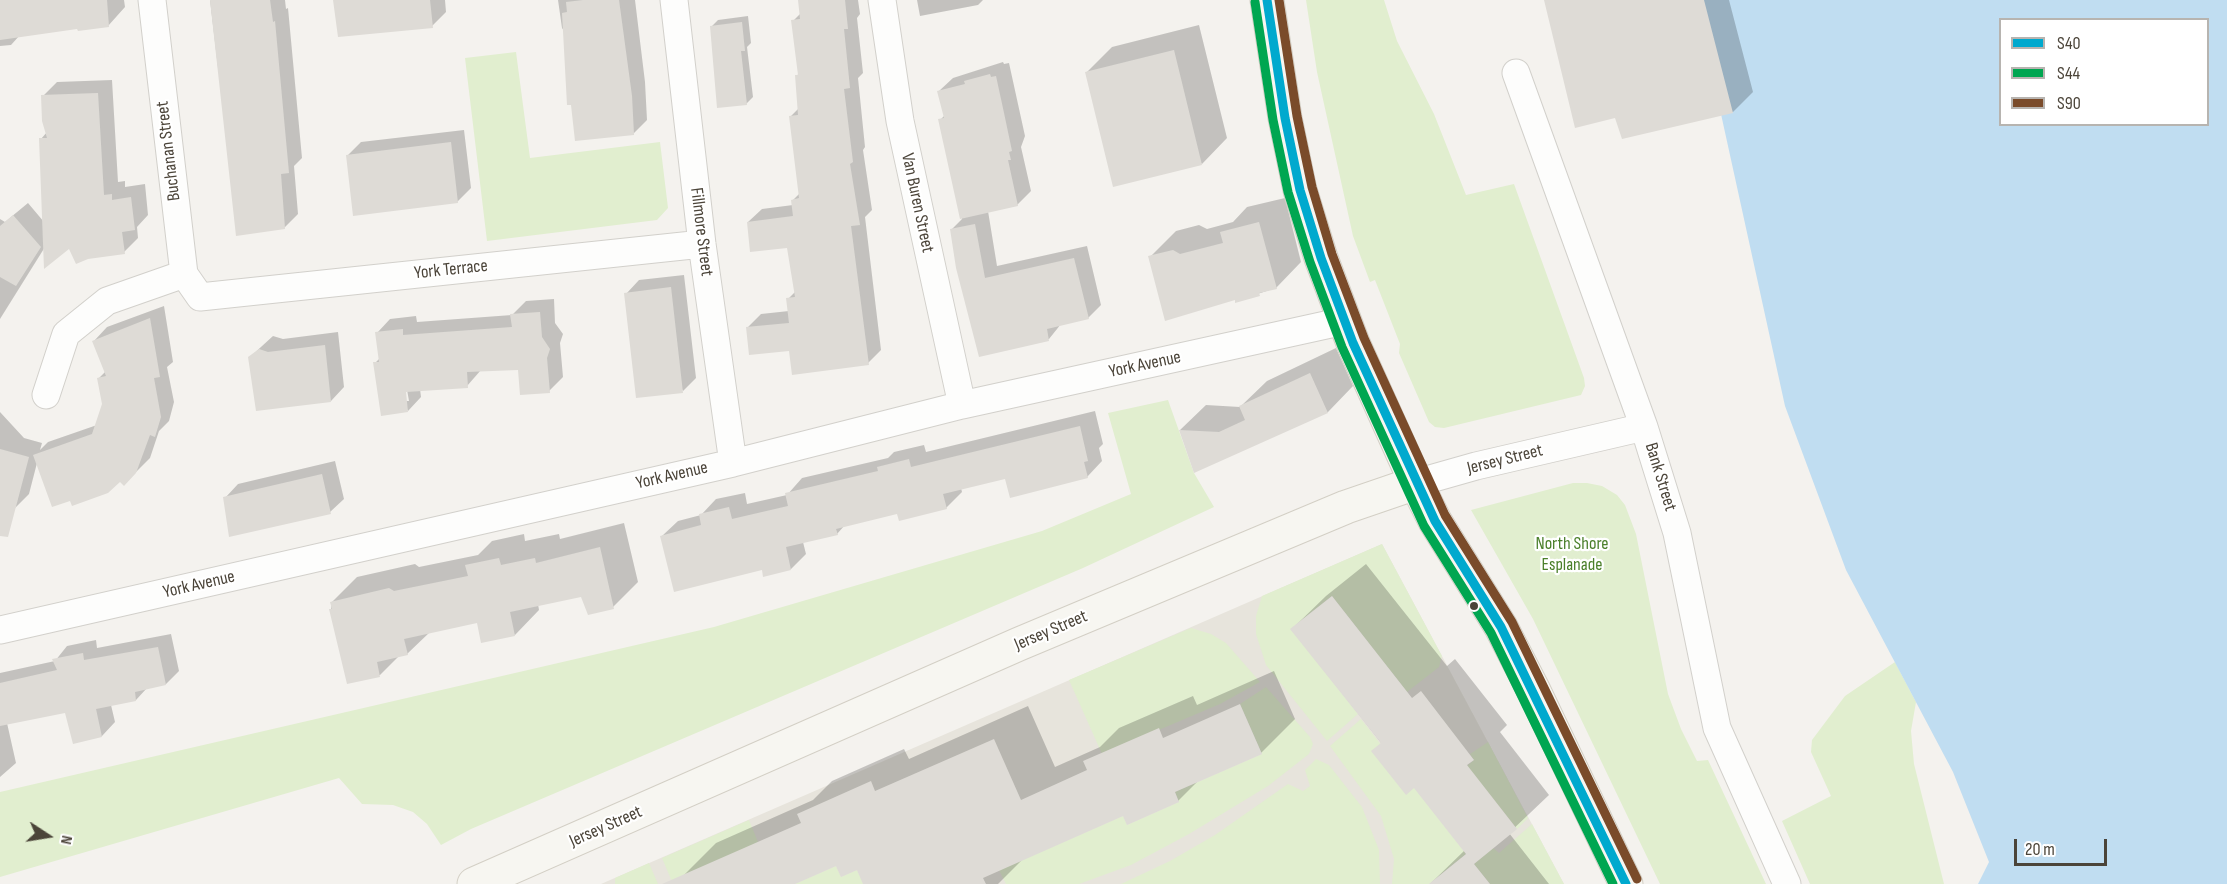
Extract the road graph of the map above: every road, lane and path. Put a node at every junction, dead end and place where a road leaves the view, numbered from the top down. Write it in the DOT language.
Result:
graph roads {
  1 [pos="152,0"];
  2 [pos="674,0"];
  3 [pos="882,0"];
  4 [pos="1267,0"];
  5 [pos="1516,73"];
  6 [pos="702,244"];
  7 [pos="183,274"];
  8 [pos="1344,321"];
  9 [pos="46,395"];
  10 [pos="962,405"];
  11 [pos="1644,427"];
  12 [pos="733,463"];
  13 [pos="1416,483"];
  14 [pos="0,630"];
  15 [pos="474,884"];
  16 [pos="1626,884"];
  17 [pos="1787,884"];
  1 -- 7 [label="street, Buchanan Street"];
  2 -- 6 [label="street, Fillmore Street"];
  3 -- 10 [label="street, Van Buren Street"];
  4 -- 8 [label="street"];
  5 -- 11 [label="street, Bank Street"];
  6 -- 7 [label="street, York Terrace"];
  6 -- 12 [label="street, Fillmore Street"];
  7 -- 9 [label="street"];
  8 -- 10 [label="street, York Avenue"];
  8 -- 13 [label="street"];
  10 -- 12 [label="street, York Avenue"];
  11 -- 13 [label="street, Jersey Street"];
  11 -- 17 [label="street, Bank Street"];
  12 -- 14 [label="street, York Avenue"];
  13 -- 15 [label="street, Jersey Street"];
  13 -- 16 [label="street"];
}
